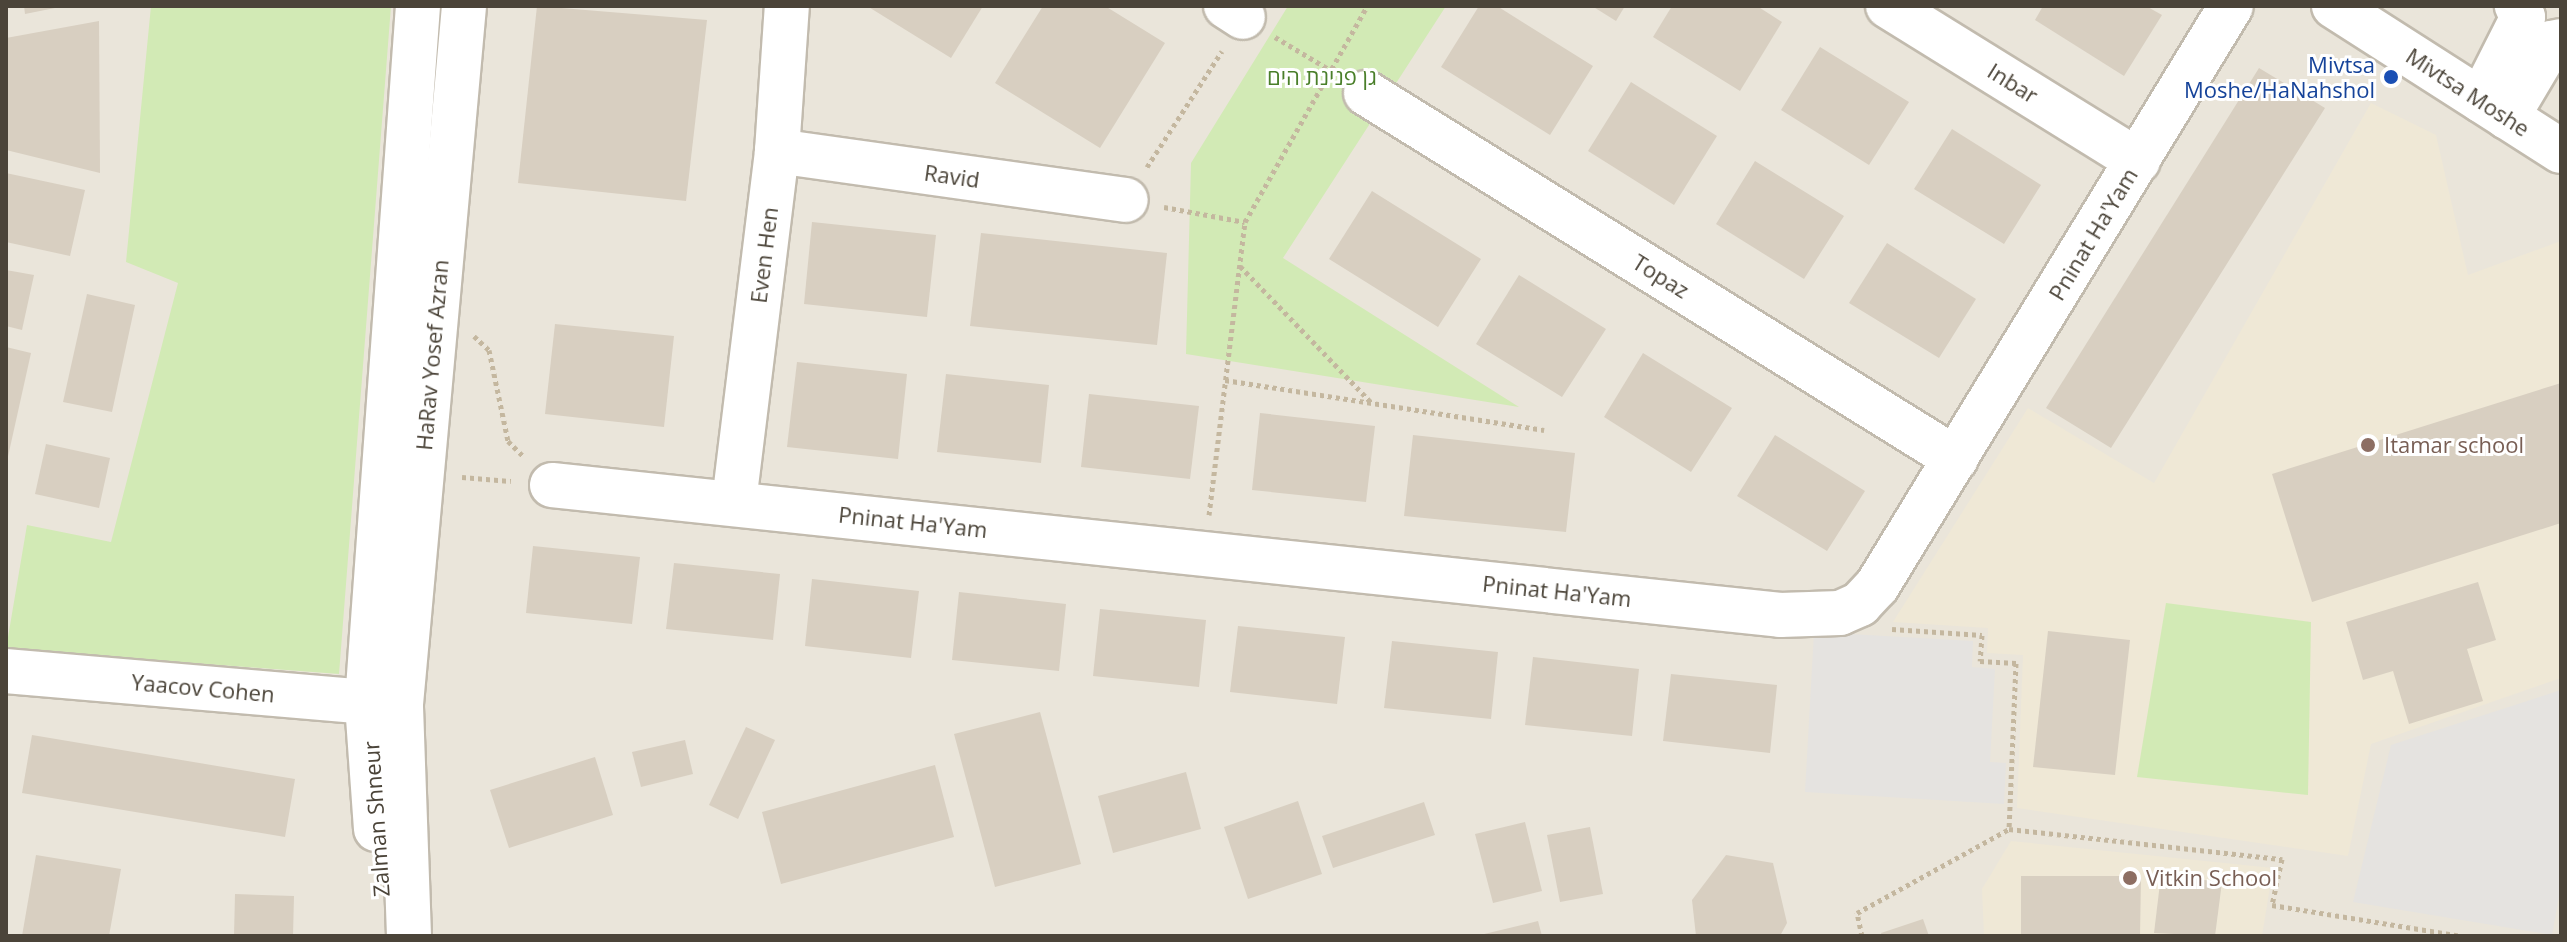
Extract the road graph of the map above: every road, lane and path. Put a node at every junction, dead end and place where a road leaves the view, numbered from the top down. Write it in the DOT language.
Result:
graph roads {
  1 [pos="418,6"];
  2 [pos="464,6"];
  3 [pos="787,6"];
  4 [pos="1367,6"];
  5 [pos="1888,6"];
  6 [pos="2231,6"];
  7 [pos="2334,6"];
  8 [pos="1235,11"];
  9 [pos="2540,23"];
  10 [pos="1328,69"];
  11 [pos="1366,93"];
  12 [pos="2494,108"];
  13 [pos="777,151"];
  14 [pos="2561,151"];
  15 [pos="2138,161"];
  16 [pos="1126,200"];
  17 [pos="1245,222"];
  18 [pos="1239,266"];
  19 [pos="437,302"];
  20 [pos="1225,380"];
  21 [pos="1372,403"];
  22 [pos="1544,430"];
  23 [pos="1956,459"];
  24 [pos="422,473"];
  25 [pos="552,485"];
  26 [pos="734,502"];
  27 [pos="1204,553"];
  28 [pos="1875,628"];
  29 [pos="6,671"];
  30 [pos="384,703"];
  31 [pos="2009,829"];
  32 [pos="384,936"];
  33 [pos="409,936"];
  34 [pos="1862,936"];
  35 [pos="2461,936"];
  1 -- 30 [label="street, HaRav Yosef Azran"];
  2 -- 19 [label="street, HaRav Yosef Azran"];
  3 -- 13 [label="street, Even Hen"];
  4 -- 10 [label="path"];
  5 -- 15 [label="street, Inbar"];
  6 -- 15 [label="street, Pninat Ha'Yam"];
  7 -- 12 [label="street, Mivtsa Moshe"];
  8 -- 10 [label="path"];
  8 -- 16 [label="path"];
  9 -- 12 [label="street"];
  10 -- 11 [label="path"];
  10 -- 17 [label="path"];
  11 -- 23 [label="street, Topaz"];
  12 -- 14 [label="street, Mivtsa Moshe"];
  13 -- 16 [label="street, Ravid"];
  13 -- 26 [label="street, Even Hen"];
  15 -- 23 [label="street, Pninat Ha'Yam"];
  16 -- 17 [label="path"];
  17 -- 18 [label="path"];
  18 -- 20 [label="path"];
  18 -- 21 [label="path"];
  19 -- 24 [label="street, HaRav Yosef Azran"];
  19 -- 25 [label="path"];
  20 -- 21 [label="path"];
  20 -- 27 [label="path"];
  21 -- 22 [label="path"];
  23 -- 27 [label="street, Pninat Ha'Yam"];
  24 -- 25 [label="path"];
  24 -- 30 [label="street, HaRav Yosef Azran"];
  25 -- 26 [label="street, Pninat Ha'Yam"];
  26 -- 27 [label="street, Pninat Ha'Yam"];
  28 -- 31 [label="path"];
  29 -- 30 [label="street, Yaacov Cohen"];
  30 -- 32 [label="street, Zalman Shneur"];
  30 -- 33 [label="street, Zalman Shneur"];
  31 -- 34 [label="path"];
  31 -- 35 [label="path"];
}
